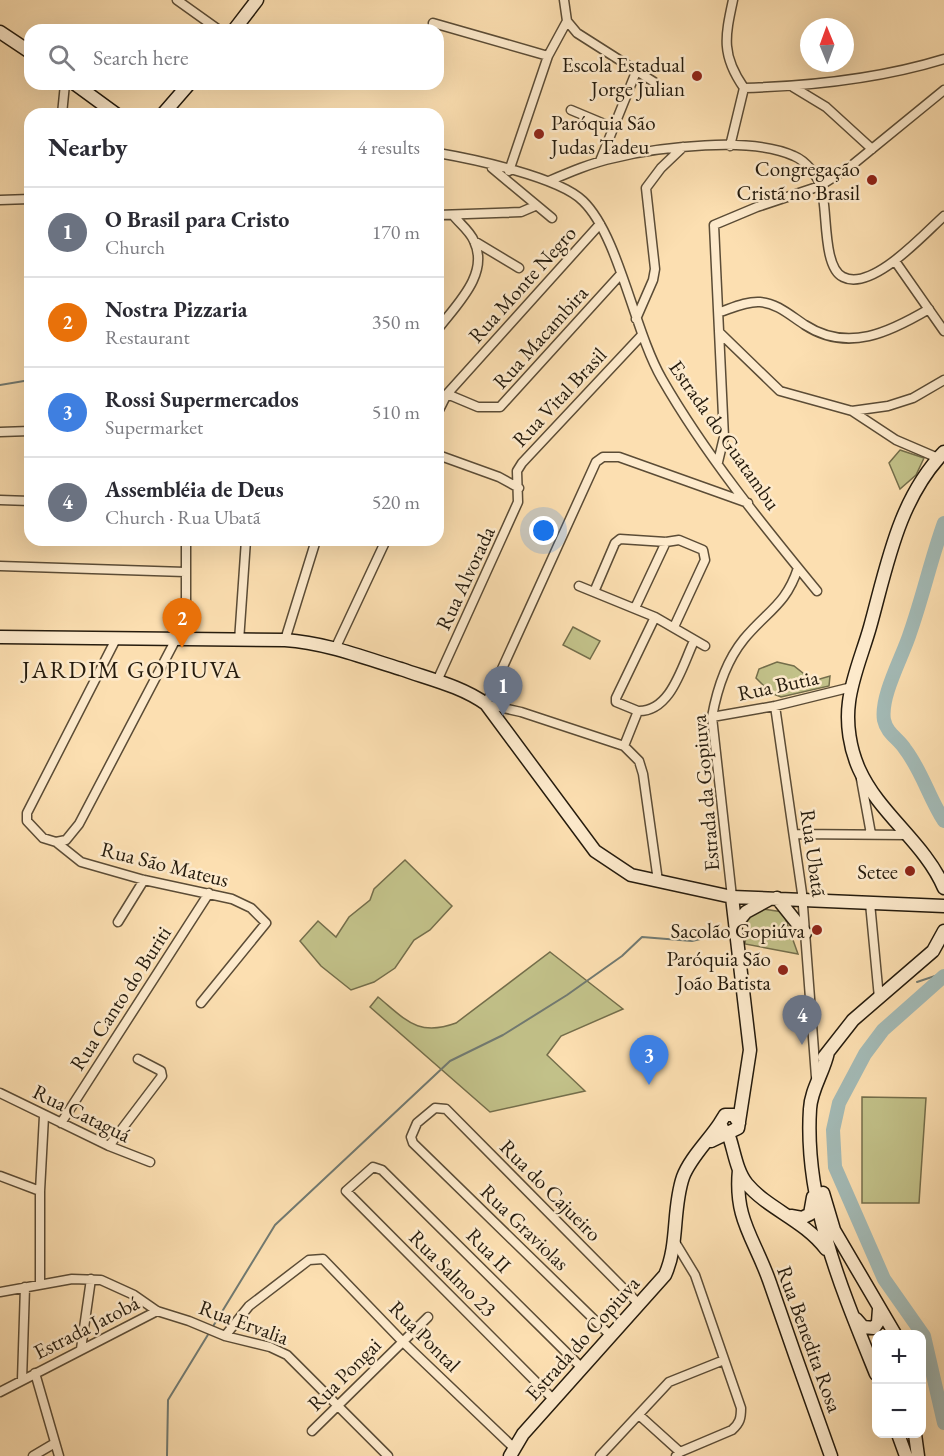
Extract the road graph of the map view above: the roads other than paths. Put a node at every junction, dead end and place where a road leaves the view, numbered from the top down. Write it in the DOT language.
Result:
graph roads {
  1 [pos="177,0"];
  2 [pos="257,0"];
  3 [pos="564,0"];
  4 [pos="733,0"];
  5 [pos="567,21"];
  6 [pos="433,23"];
  7 [pos="211,24"];
  8 [pos="239,24"];
  9 [pos="436,24"];
  10 [pos="444,26"];
  11 [pos="0,32"];
  12 [pos="24,48"];
  13 [pos="548,56"];
  14 [pos="944,59"];
  15 [pos="636,72"];
  16 [pos="654,82"];
  17 [pos="793,87"];
  18 [pos="744,88"];
  19 [pos="64,90"];
  20 [pos="83,90"];
  21 [pos="184,90"];
  22 [pos="944,90"];
  23 [pos="63,108"];
  24 [pos="108,108"];
  25 [pos="168,108"];
  26 [pos="571,110"];
  27 [pos="614,128"];
  28 [pos="730,146"];
  29 [pos="683,147"];
  30 [pos="872,149"];
  31 [pos="444,155"];
  32 [pos="600,161"];
  33 [pos="489,166"];
  34 [pos="509,171"];
  35 [pos="549,181"];
  36 [pos="820,186"];
  37 [pos="24,199"];
  38 [pos="0,200"];
  39 [pos="534,206"];
  40 [pos="444,215"];
  41 [pos="453,215"];
  42 [pos="944,216"];
  43 [pos="552,218"];
  44 [pos="600,224"];
  45 [pos="474,241"];
  46 [pos="895,261"];
  47 [pos="519,268"];
  48 [pos="620,275"];
  49 [pos="929,309"];
  50 [pos="720,312"];
  51 [pos="636,319"];
  52 [pos="444,321"];
  53 [pos="944,331"];
  54 [pos="720,333"];
  55 [pos="641,336"];
  56 [pos="944,380"];
  57 [pos="447,394"];
  58 [pos="444,400"];
  59 [pos="852,411"];
  60 [pos="24,431"];
  61 [pos="0,432"];
  62 [pos="941,455"];
  63 [pos="444,457"];
  64 [pos="718,462"];
  65 [pos="519,488"];
  66 [pos="0,500"];
  67 [pos="24,501"];
  68 [pos="748,503"];
  69 [pos="666,542"];
  70 [pos="186,546"];
  71 [pos="246,546"];
  72 [pos="314,546"];
  73 [pos="383,546"];
  74 [pos="0,566"];
  75 [pos="798,568"];
  76 [pos="185,572"];
  77 [pos="579,586"];
  78 [pos="817,591"];
  79 [pos="594,592"];
  80 [pos="635,608"];
  81 [pos="655,617"];
  82 [pos="674,627"];
  83 [pos="0,637"];
  84 [pos="116,639"];
  85 [pos="181,639"];
  86 [pos="285,640"];
  87 [pos="239,641"];
  88 [pos="694,641"];
  89 [pos="705,646"];
  90 [pos="335,649"];
  91 [pos="437,681"];
  92 [pos="852,687"];
  93 [pos="486,704"];
  94 [pos="775,706"];
  95 [pos="638,711"];
  96 [pos="712,717"];
  97 [pos="624,746"];
  98 [pos="859,770"];
  99 [pos="794,834"];
  100 [pos="871,834"];
  101 [pos="908,835"];
  102 [pos="56,842"];
  103 [pos="144,880"];
  104 [pos="658,881"];
  105 [pos="944,888"];
  106 [pos="209,893"];
  107 [pos="732,897"];
  108 [pos="775,898"];
  109 [pos="803,899"];
  110 [pos="870,903"];
  111 [pos="944,906"];
  112 [pos="118,922"];
  113 [pos="736,924"];
  114 [pos="944,930"];
  115 [pos="806,933"];
  116 [pos="879,998"];
  117 [pos="201,1003"];
  118 [pos="815,1046"];
  119 [pos="829,1051"];
  120 [pos="138,1059"];
  121 [pos="815,1082"];
  122 [pos="0,1094"];
  123 [pos="44,1116"];
  124 [pos="810,1118"];
  125 [pos="61,1123"];
  126 [pos="729,1126"];
  127 [pos="413,1143"];
  128 [pos="109,1146"];
  129 [pos="150,1162"];
  130 [pos="739,1170"];
  131 [pos="366,1171"];
  132 [pos="0,1176"];
  133 [pos="812,1181"];
  134 [pos="754,1190"];
  135 [pos="40,1191"];
  136 [pos="792,1217"];
  137 [pos="824,1234"];
  138 [pos="750,1235"];
  139 [pos="675,1242"];
  140 [pos="836,1265"];
  141 [pos="91,1279"];
  142 [pos="40,1284"];
  143 [pos="25,1287"];
  144 [pos="0,1292"];
  145 [pos="639,1304"];
  146 [pos="878,1308"];
  147 [pos="157,1311"];
  148 [pos="853,1316"];
  149 [pos="428,1317"];
  150 [pos="892,1330"];
  151 [pos="225,1336"];
  152 [pos="611,1336"];
  153 [pos="402,1341"];
  154 [pos="81,1349"];
  155 [pos="724,1360"];
  156 [pos="872,1364"];
  157 [pos="582,1368"];
  158 [pos="35,1373"];
  159 [pos="22,1380"];
  160 [pos="0,1392"];
  161 [pos="554,1400"];
  162 [pos="338,1407"];
  163 [pos="639,1415"];
  164 [pos="312,1431"];
  165 [pos="899,1438"];
  166 [pos="916,1438"];
  167 [pos="55,1443"];
  168 [pos="512,1452"];
  169 [pos="678,1454"];
  170 [pos="826,1454"];
  171 [pos="33,1456"];
  172 [pos="59,1456"];
  173 [pos="388,1456"];
  174 [pos="600,1456"];
  175 [pos="906,1456"];
  176 [pos="918,1456"];
  1 -- 7 [label="street"];
  2 -- 8 [label="main road"];
  3 -- 5 [label="street"];
  4 -- 18 [label="street"];
  5 -- 13 [label="street"];
  5 -- 15 [label="street"];
  6 -- 9 [label="street"];
  10 -- 13 [label="street"];
  11 -- 12 [label="main road"];
  13 -- 34 [label="street"];
  14 -- 17 [label="street"];
  15 -- 16 [label="street"];
  15 -- 27 [label="street"];
  17 -- 18 [label="street"];
  17 -- 30 [label="street"];
  18 -- 28 [label="street"];
  19 -- 23 [label="street"];
  20 -- 24 [label="main road"];
  21 -- 25 [label="main road"];
  22 -- 30 [label="street"];
  26 -- 27 [label="street"];
  27 -- 32 [label="street"];
  28 -- 29 [label="street"];
  28 -- 36 [label="street"];
  29 -- 32 [label="street"];
  29 -- 51 [label="street"];
  30 -- 36 [label="street"];
  31 -- 33 [label="street, Estrada do Guatambu"];
  32 -- 35 [label="street"];
  33 -- 34 [label="street, Estrada do Guatambu"];
  33 -- 39 [label="street"];
  34 -- 35 [label="street, Estrada do Guatambu"];
  35 -- 44 [label="street, Estrada do Guatambu"];
  36 -- 46 [label="street"];
  36 -- 50 [label="street"];
  37 -- 38 [label="street"];
  39 -- 41 [label="street"];
  39 -- 43 [label="street"];
  40 -- 41 [label="street"];
  41 -- 45 [label="street"];
  42 -- 46 [label="street"];
  44 -- 48 [label="street, Estrada do Guatambu"];
  44 -- 57 [label="street, Rua Monte Negro"];
  45 -- 47 [label="street"];
  45 -- 52 [label="street"];
  46 -- 49 [label="street"];
  48 -- 51 [label="street, Estrada do Guatambu"];
  48 -- 57 [label="street, Rua Macambira"];
  49 -- 50 [label="street"];
  49 -- 53 [label="street"];
  50 -- 54 [label="street"];
  51 -- 55 [label="street, Estrada do Guatambu"];
  54 -- 59 [label="street"];
  54 -- 64 [label="street"];
  55 -- 64 [label="street, Estrada do Guatambu"];
  55 -- 65 [label="street, Rua Vital Brasil"];
  56 -- 59 [label="street"];
  57 -- 58 [label="street, Rua Monte Negro"];
  59 -- 62 [label="street"];
  60 -- 61 [label="street"];
  62 -- 92 [label="main road"];
  63 -- 65 [label="street"];
  64 -- 68 [label="street, Estrada do Guatambu"];
  65 -- 91 [label="street, Rua Alvorada"];
  66 -- 67 [label="street"];
  68 -- 75 [label="street, Estrada do Guatambu"];
  68 -- 93 [label="street"];
  69 -- 79 [label="street"];
  69 -- 80 [label="street"];
  69 -- 82 [label="street"];
  70 -- 76 [label="street"];
  71 -- 87 [label="street"];
  72 -- 86 [label="street"];
  73 -- 90 [label="street"];
  74 -- 76 [label="street"];
  75 -- 78 [label="street, Estrada do Guatambu"];
  75 -- 96 [label="street, Estrada da Gopiuva"];
  76 -- 85 [label="street"];
  77 -- 79 [label="street"];
  79 -- 80 [label="street"];
  80 -- 81 [label="street"];
  81 -- 82 [label="street"];
  81 -- 95 [label="street"];
  82 -- 88 [label="street"];
  83 -- 84 [label="main road"];
  84 -- 85 [label="main road"];
  84 -- 102 [label="street, Rua São Mateus"];
  85 -- 87 [label="main road"];
  85 -- 102 [label="street"];
  86 -- 87 [label="main road"];
  86 -- 90 [label="main road"];
  88 -- 89 [label="street"];
  88 -- 95 [label="street"];
  90 -- 91 [label="main road"];
  91 -- 93 [label="main road"];
  92 -- 94 [label="street, Rua Butia"];
  92 -- 98 [label="main road"];
  93 -- 97 [label="street"];
  93 -- 104 [label="main road"];
  94 -- 96 [label="street, Rua Butia"];
  94 -- 99 [label="street, Rua Ubatã"];
  95 -- 97 [label="street"];
  96 -- 107 [label="street, Estrada da Gopiuva"];
  97 -- 104 [label="street"];
  98 -- 100 [label="street"];
  98 -- 101 [label="main road"];
  99 -- 100 [label="street"];
  99 -- 109 [label="street, Rua Ubatã"];
  100 -- 101 [label="street"];
  101 -- 105 [label="main road"];
  102 -- 103 [label="street, Rua São Mateus"];
  103 -- 106 [label="street, Rua São Mateus"];
  103 -- 112 [label="street"];
  104 -- 107 [label="main road"];
  106 -- 117 [label="street, Rua São Mateus"];
  106 -- 125 [label="street, Rua Canto do Buriti"];
  107 -- 108 [label="main road"];
  107 -- 113 [label="main road"];
  108 -- 109 [label="main road"];
  108 -- 113 [label="main road"];
  108 -- 115 [label="main road"];
  109 -- 110 [label="main road"];
  109 -- 115 [label="street, Rua Ubatã"];
  110 -- 111 [label="main road"];
  110 -- 116 [label="street"];
  113 -- 126 [label="main road, Estrada do Copiuva"];
  114 -- 116 [label="main road"];
  115 -- 118 [label="street, Rua Ubatã"];
  116 -- 119 [label="main road"];
  118 -- 119 [label="street"];
  118 -- 121 [label="street, Rua Ubatã"];
  119 -- 121 [label="main road"];
  120 -- 128 [label="street"];
  121 -- 124 [label="main road"];
  122 -- 123 [label="street, Rua Cataguá"];
  123 -- 125 [label="street, Rua Cataguá"];
  123 -- 135 [label="street"];
  124 -- 133 [label="main road"];
  124 -- 146 [label="main road"];
  125 -- 128 [label="street, Rua Cataguá"];
  126 -- 130 [label="main road, Rua Benedita Rosa"];
  126 -- 139 [label="main road, Estrada do Copiuva"];
  127 -- 145 [label="street, Rua do Cajueiro"];
  127 -- 152 [label="street, Rua Graviolas"];
  128 -- 129 [label="street, Rua Cataguá"];
  130 -- 134 [label="main road, Rua Benedita Rosa"];
  130 -- 138 [label="main road, Rua Benedita Rosa"];
  131 -- 157 [label="street, Rua II"];
  131 -- 161 [label="street, Rua Salmo 23"];
  132 -- 135 [label="street"];
  133 -- 136 [label="main road"];
  133 -- 137 [label="main road"];
  134 -- 136 [label="main road"];
  134 -- 138 [label="main road, Rua Benedita Rosa"];
  135 -- 142 [label="street"];
  136 -- 137 [label="main road"];
  136 -- 140 [label="main road"];
  137 -- 140 [label="main road"];
  137 -- 146 [label="main road"];
  138 -- 170 [label="main road, Rua Benedita Rosa"];
  139 -- 145 [label="main road, Estrada do Copiuva"];
  139 -- 155 [label="street"];
  140 -- 148 [label="main road"];
  141 -- 142 [label="street"];
  141 -- 147 [label="street, Rua Ervalia"];
  141 -- 154 [label="street"];
  142 -- 143 [label="street"];
  143 -- 144 [label="street"];
  143 -- 159 [label="street"];
  145 -- 152 [label="main road, Estrada do Copiuva"];
  146 -- 148 [label="main road"];
  146 -- 150 [label="main road"];
  147 -- 151 [label="street, Rua Ervalia"];
  147 -- 154 [label="street, Estrada Jatobá"];
  148 -- 156 [label="main road"];
  149 -- 153 [label="street, Rua Pongai"];
  151 -- 153 [label="street, Rua Pontal"];
  151 -- 162 [label="street, Rua Ervalia"];
  152 -- 157 [label="main road, Estrada do Copiuva"];
  153 -- 162 [label="street, Rua Pongai"];
  153 -- 168 [label="street, Rua Pontal"];
  154 -- 158 [label="street, Estrada Jatobá"];
  155 -- 163 [label="street"];
  155 -- 169 [label="street"];
  157 -- 161 [label="main road, Estrada do Copiuva"];
  158 -- 159 [label="street, Estrada Jatobá"];
  158 -- 167 [label="street"];
  159 -- 160 [label="street, Estrada Jatobá"];
  161 -- 168 [label="main road, Estrada do Copiuva"];
  162 -- 164 [label="street, Rua Pongai"];
  162 -- 173 [label="street, Rua Ervalia"];
  163 -- 169 [label="street"];
  163 -- 174 [label="street"];
  165 -- 175 [label="main road"];
  166 -- 176 [label="main road"];
  167 -- 171 [label="street"];
  167 -- 172 [label="street"];
}
